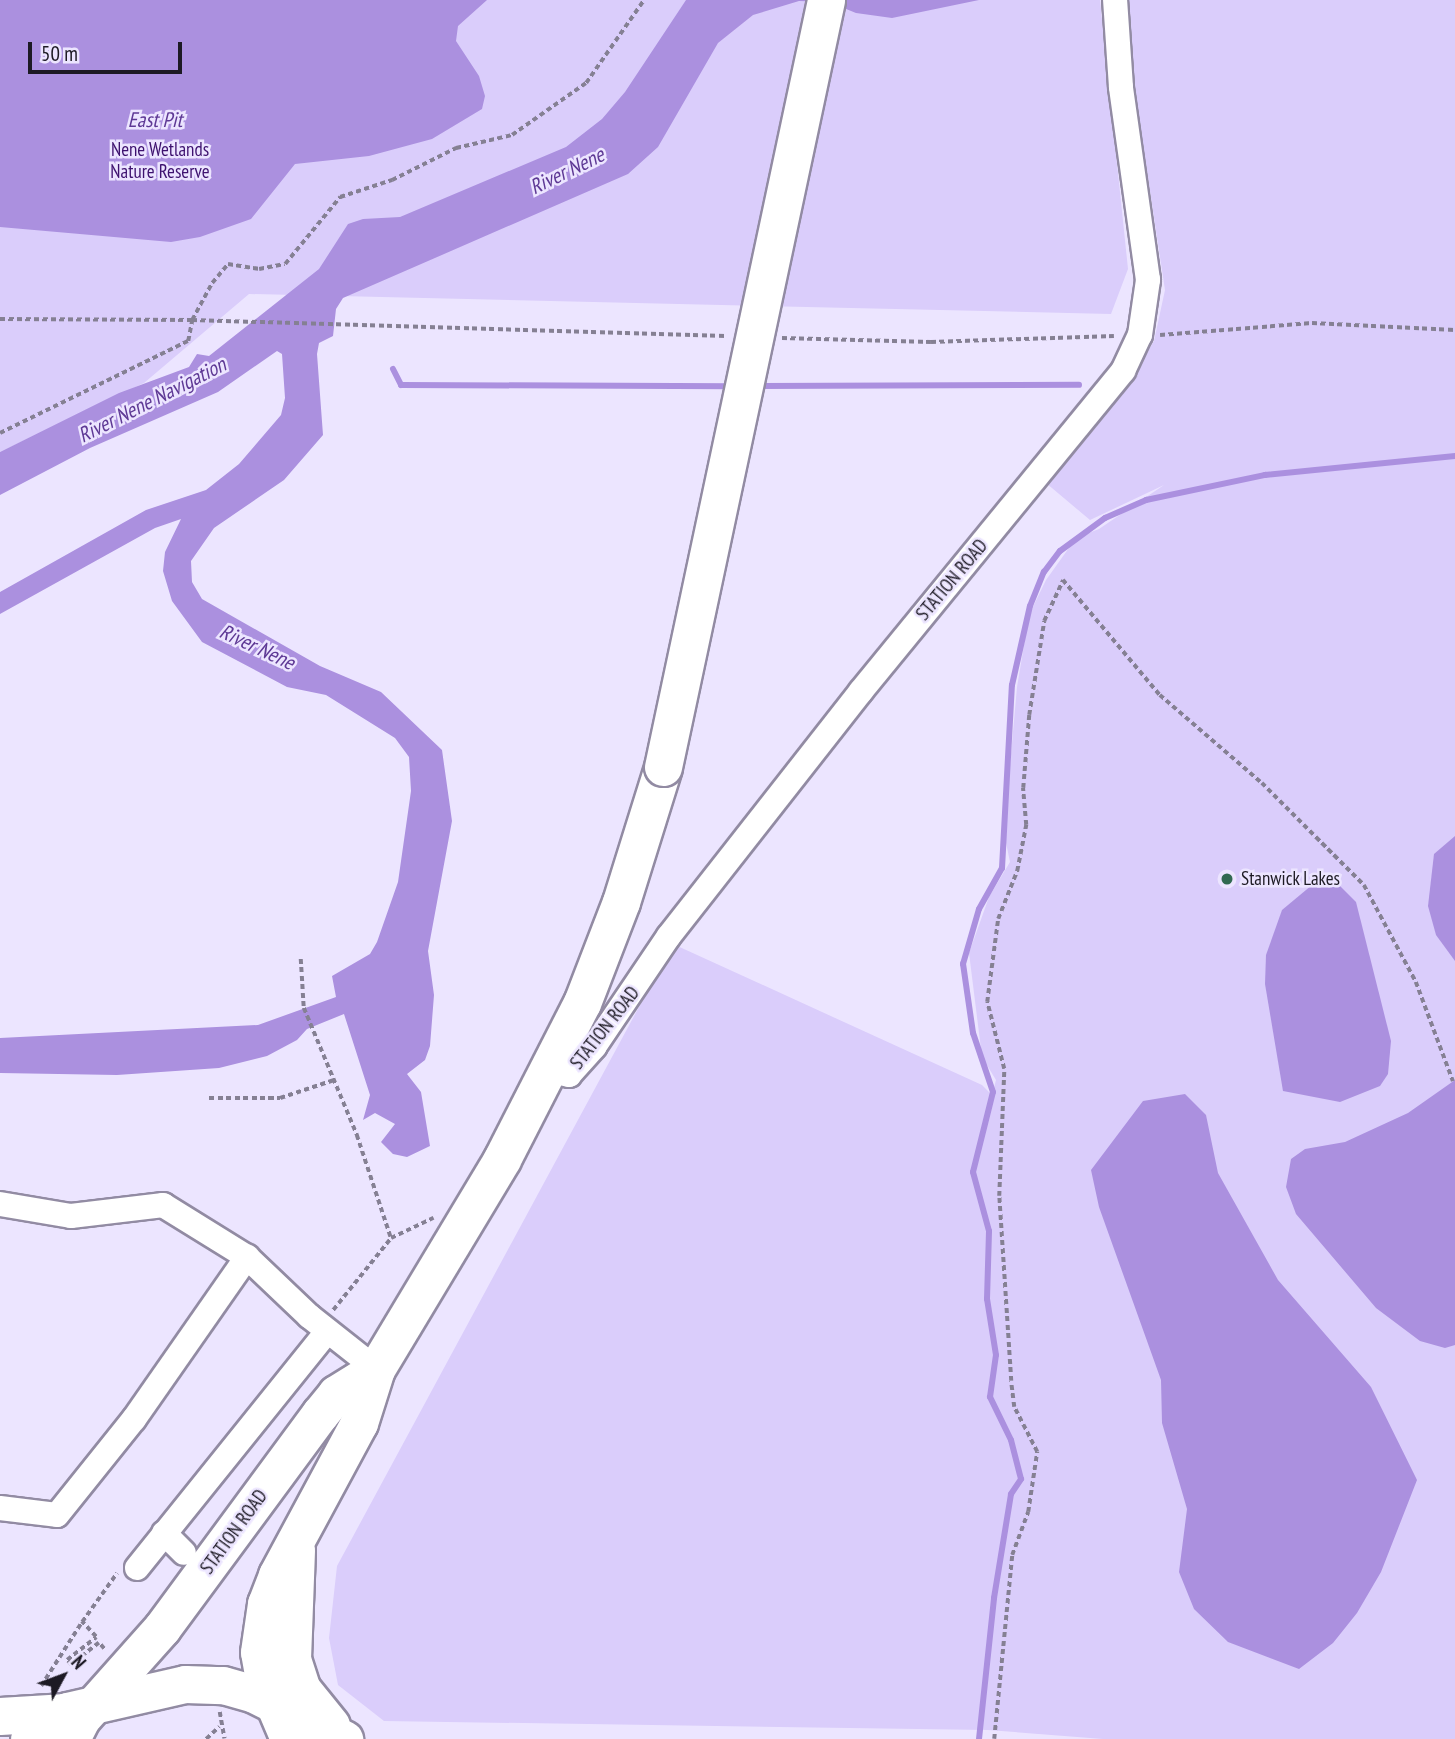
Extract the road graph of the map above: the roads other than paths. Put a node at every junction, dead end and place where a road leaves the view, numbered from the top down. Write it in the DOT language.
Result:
graph roads {
  1 [pos="826,0"];
  2 [pos="1115,0"];
  3 [pos="549,1070"];
  4 [pos="0,1204"];
  5 [pos="247,1257"];
  6 [pos="327,1332"];
  7 [pos="376,1369"];
  8 [pos="0,1508"];
  9 [pos="164,1533"];
  10 [pos="296,1542"];
  11 [pos="184,1553"];
  12 [pos="137,1568"];
  13 [pos="274,1703"];
  14 [pos="0,1716"];
  15 [pos="79,1717"];
  16 [pos="29,1739"];
  17 [pos="289,1739"];
  18 [pos="342,1739"];
  1 -- 3 [label="highway, STATION ROAD, bridge"];
  2 -- 3 [label="street, STATION ROAD"];
  3 -- 7 [label="highway, STATION ROAD"];
  4 -- 5 [label="street"];
  5 -- 6 [label="street"];
  5 -- 8 [label="street"];
  6 -- 7 [label="street"];
  6 -- 9 [label="street"];
  7 -- 10 [label="highway, STATION ROAD"];
  7 -- 15 [label="highway, STATION ROAD"];
  9 -- 11 [label="street"];
  9 -- 12 [label="street"];
  10 -- 13 [label="highway, STATION ROAD"];
  10 -- 18 [label="highway"];
  13 -- 15 [label="highway"];
  13 -- 17 [label="highway, STATION ROAD"];
  13 -- 18 [label="highway"];
  14 -- 15 [label="highway"];
  15 -- 16 [label="highway"];
}
